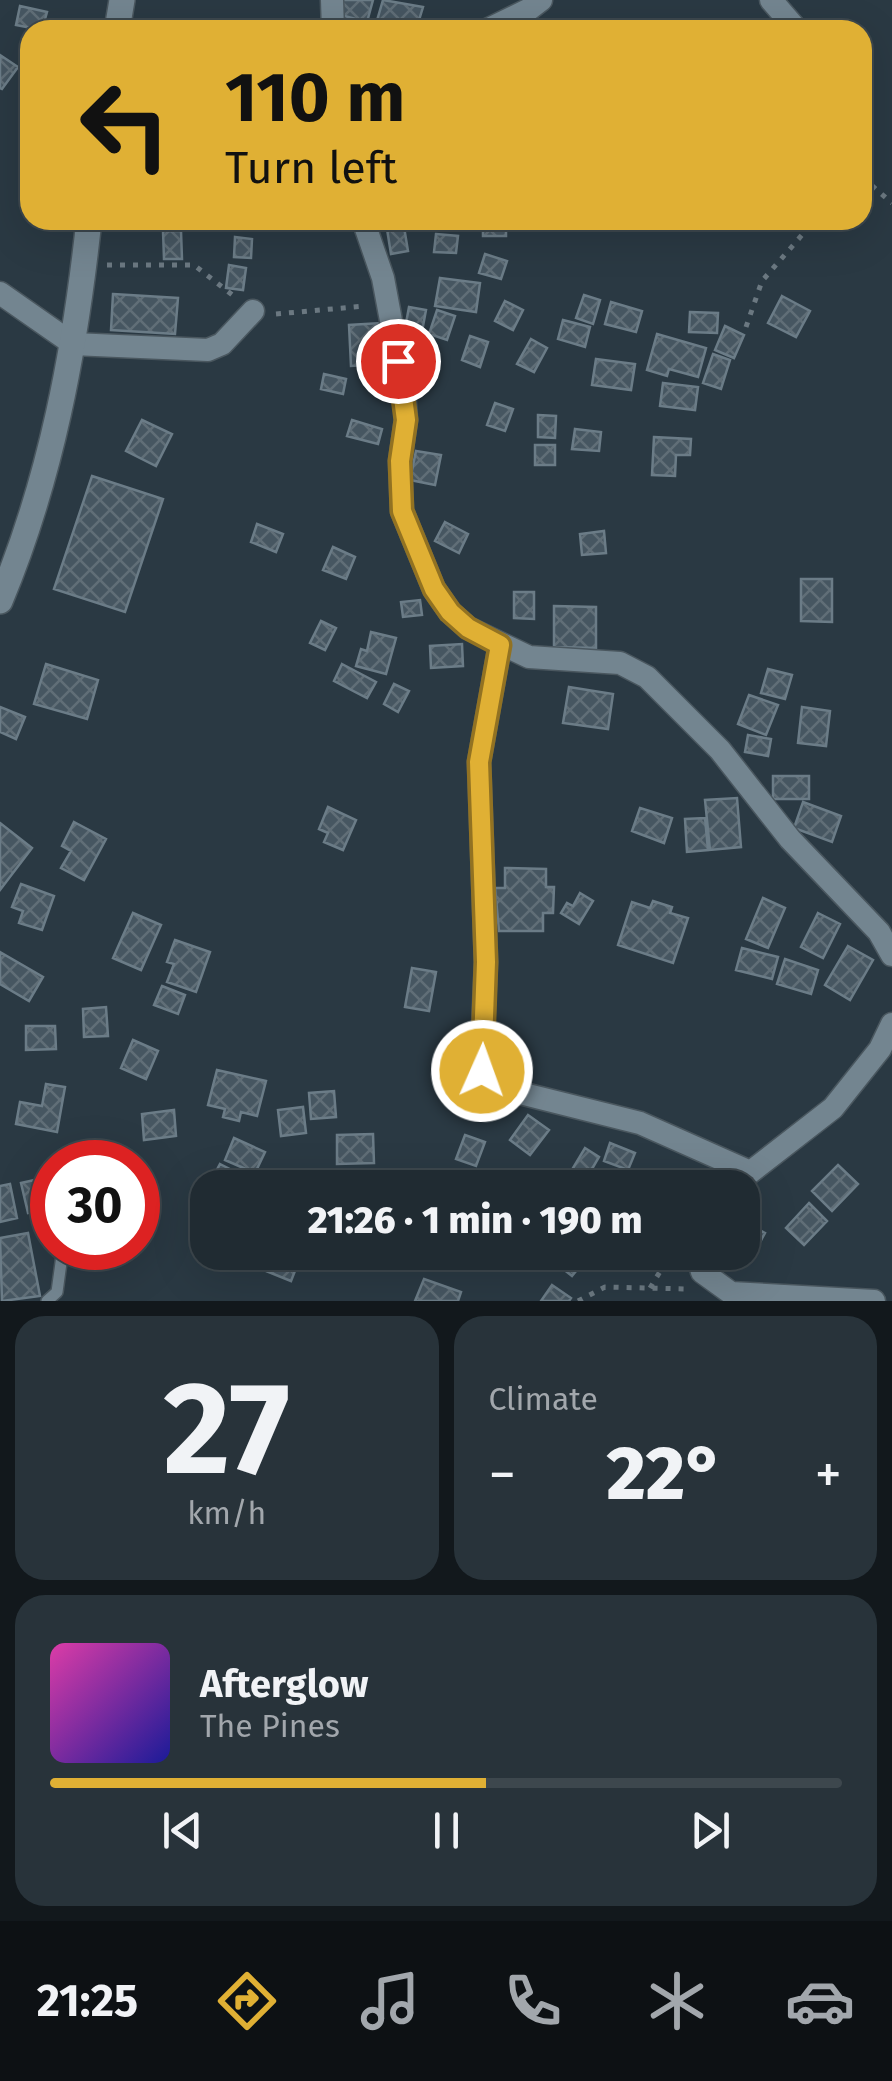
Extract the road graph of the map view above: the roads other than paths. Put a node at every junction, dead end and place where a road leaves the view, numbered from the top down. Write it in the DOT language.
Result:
graph roads {
  1 [pos="540,0"];
  2 [pos="771,0"];
  3 [pos="508,20"];
  4 [pos="788,20"];
  5 [pos="88,230"];
  6 [pos="367,230"];
  7 [pos="0,293"];
  8 [pos="253,311"];
  9 [pos="73,344"];
  10 [pos="0,601"];
  11 [pos="500,645"];
  12 [pos="892,954"];
  13 [pos="892,1024"];
  14 [pos="723,1170"];
  15 [pos="751,1170"];
  16 [pos="60,1270"];
  17 [pos="701,1270"];
  18 [pos="47,1301"];
  19 [pos="874,1301"];
  1 -- 3 [label="street"];
  2 -- 4 [label="street"];
  5 -- 9 [label="main road"];
  6 -- 11 [label="street"];
  7 -- 9 [label="street"];
  8 -- 9 [label="street"];
  9 -- 10 [label="main road"];
  11 -- 12 [label="street"];
  11 -- 14 [label="street"];
  13 -- 15 [label="street"];
  16 -- 18 [label="lane"];
  17 -- 19 [label="street"];
}
